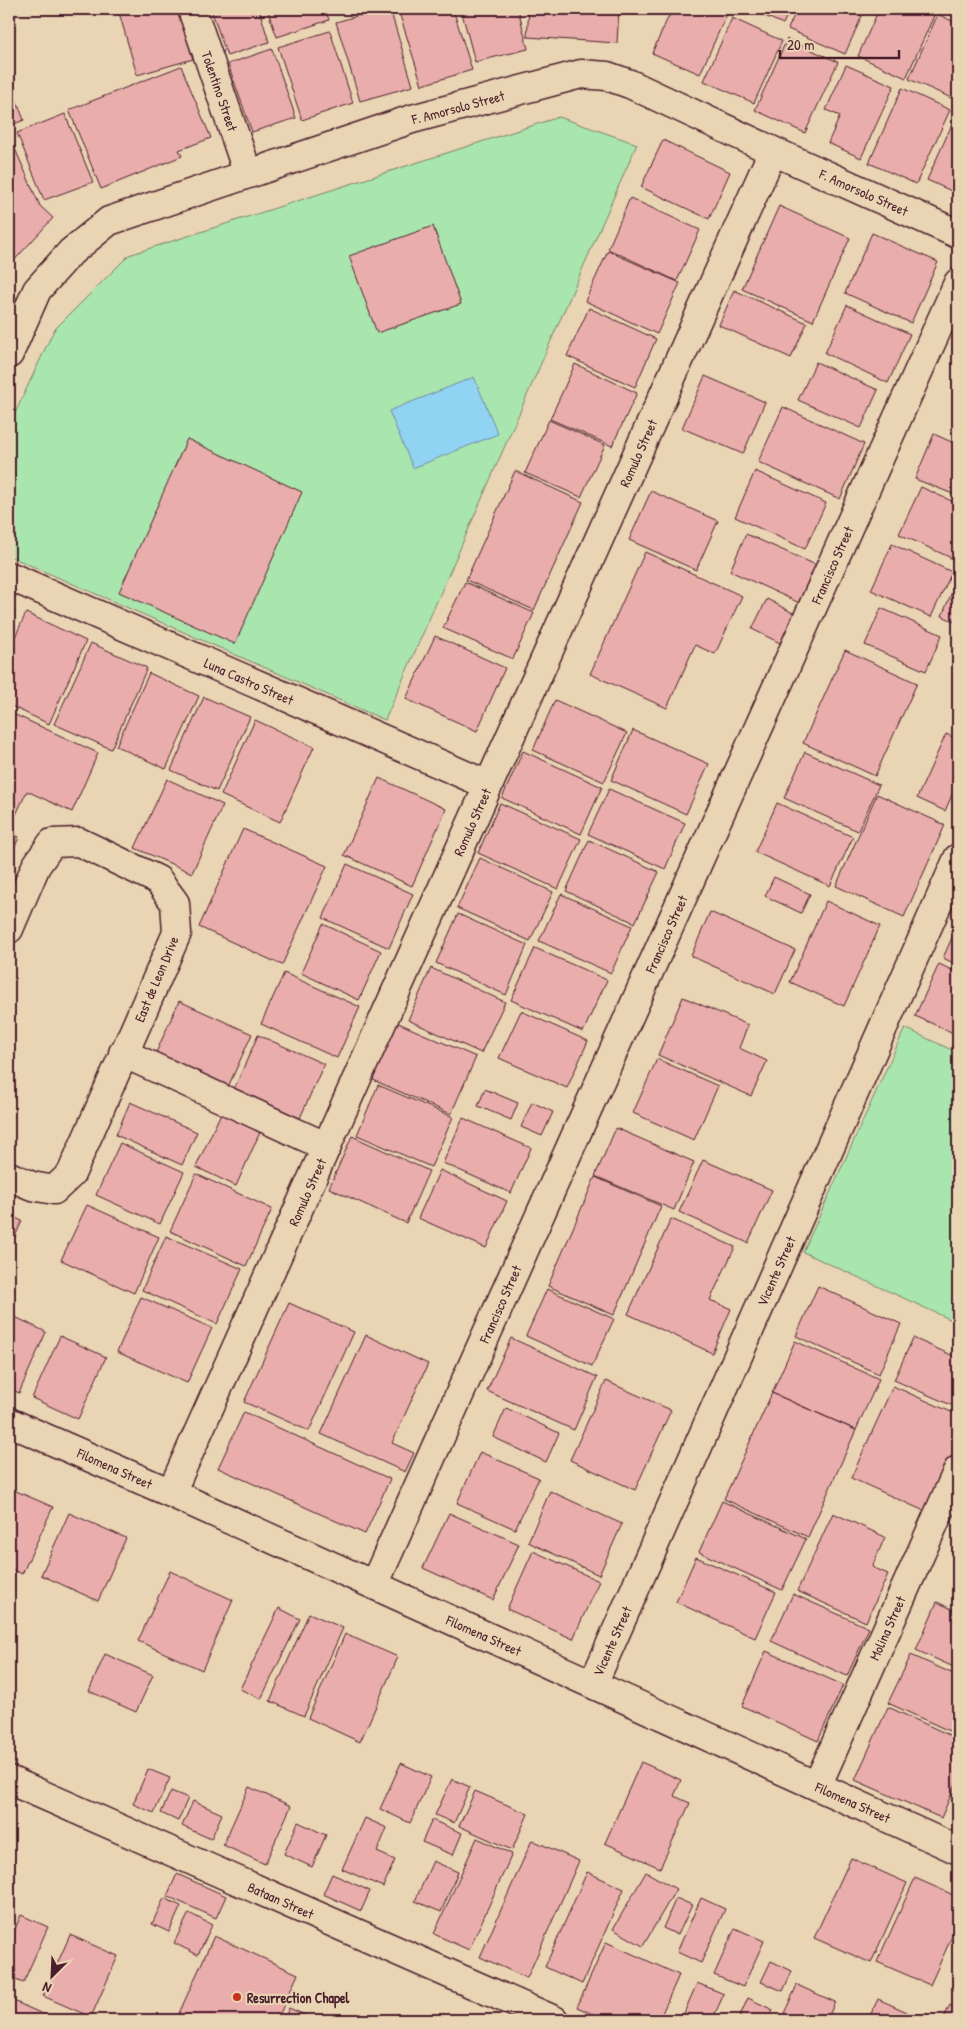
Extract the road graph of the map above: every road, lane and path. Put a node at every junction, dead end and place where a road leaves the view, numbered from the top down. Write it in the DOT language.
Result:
graph roads {
  1 [pos="192,9"];
  2 [pos="773,151"];
  3 [pos="248,174"];
  4 [pos="958,234"];
  5 [pos="958,283"];
  6 [pos="9,354"];
  7 [pos="9,576"];
  8 [pos="488,785"];
  9 [pos="958,858"];
  10 [pos="9,929"];
  11 [pos="124,1053"];
  12 [pos="327,1147"];
  13 [pos="9,1176"];
  14 [pos="9,1422"];
  15 [pos="958,1470"];
  16 [pos="171,1493"];
  17 [pos="374,1585"];
  18 [pos="593,1684"];
  19 [pos="9,1780"];
  20 [pos="817,1786"];
  21 [pos="958,1850"];
  22 [pos="554,2020"];
  1 -- 3 [label="street, Tolentino Street"];
  2 -- 3 [label="street, F. Amorsolo Street"];
  2 -- 4 [label="street, F. Amorsolo Street"];
  2 -- 8 [label="street, Romulo Street"];
  3 -- 6 [label="street, F. Amorsolo Street"];
  5 -- 17 [label="street, Francisco Street"];
  7 -- 8 [label="street, Luna Castro Street"];
  8 -- 12 [label="street, Romulo Street"];
  9 -- 18 [label="street, Vicente Street"];
  10 -- 11 [label="street, East de Leon Drive"];
  11 -- 12 [label="street"];
  11 -- 13 [label="street, East de Leon Drive"];
  12 -- 16 [label="street, Romulo Street"];
  14 -- 16 [label="street, Filomena Street"];
  15 -- 20 [label="street, Molina Street"];
  16 -- 17 [label="street, Filomena Street"];
  17 -- 18 [label="street, Filomena Street"];
  18 -- 20 [label="street, Filomena Street"];
  19 -- 22 [label="street, Bataan Street"];
  20 -- 21 [label="street, Filomena Street"];
}
